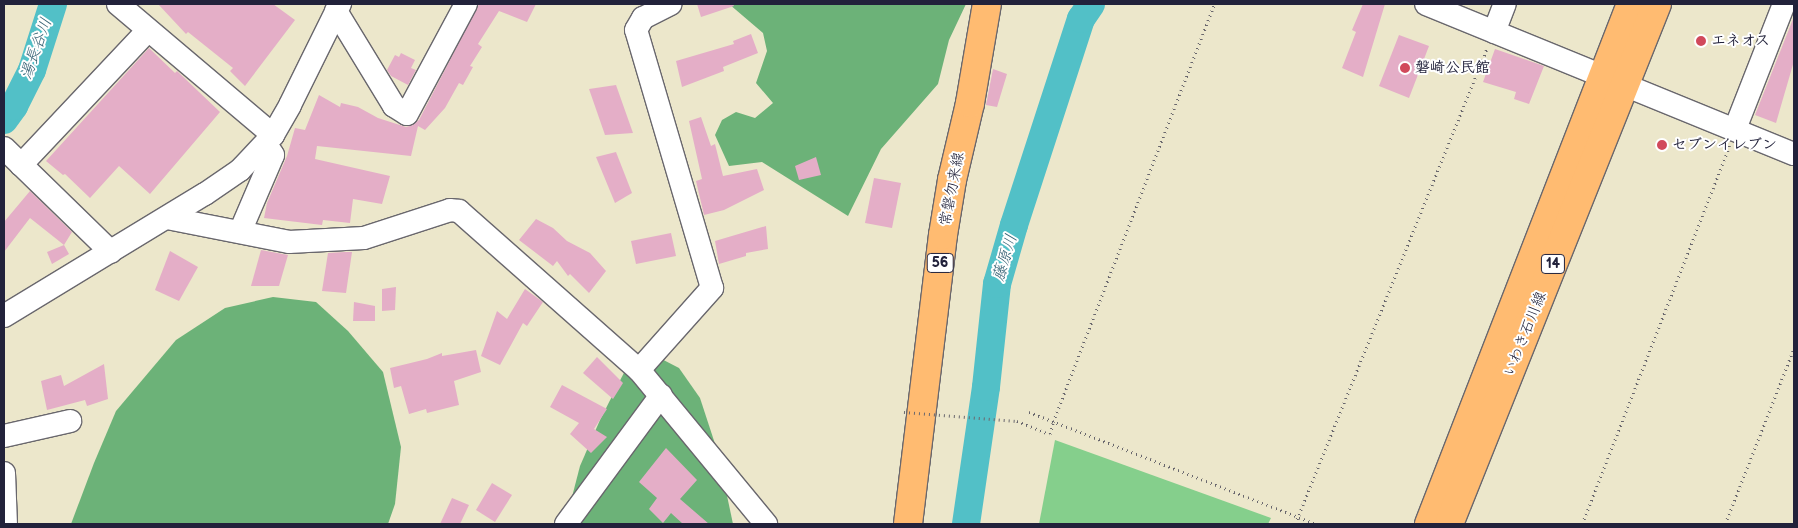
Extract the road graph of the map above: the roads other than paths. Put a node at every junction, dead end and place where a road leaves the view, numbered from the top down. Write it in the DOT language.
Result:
graph roads {
  1 [pos="118,4"];
  2 [pos="466,4"];
  3 [pos="671,4"];
  4 [pos="988,4"];
  5 [pos="1426,4"];
  6 [pos="1505,4"];
  7 [pos="1631,4"];
  8 [pos="1657,4"];
  9 [pos="1784,4"];
  10 [pos="331,11"];
  11 [pos="148,30"];
  12 [pos="1494,32"];
  13 [pos="1614,80"];
  14 [pos="1735,129"];
  15 [pos="269,140"];
  16 [pos="4,148"];
  17 [pos="1794,154"];
  18 [pos="21,165"];
  19 [pos="166,218"];
  20 [pos="240,232"];
  21 [pos="111,252"];
  22 [pos="7,313"];
  23 [pos="640,370"];
  24 [pos="661,395"];
  25 [pos="70,420"];
  26 [pos="4,436"];
  27 [pos="4,474"];
  28 [pos="6,524"];
  29 [pos="566,524"];
  30 [pos="766,524"];
  31 [pos="908,524"];
  32 [pos="1430,524"];
  33 [pos="1449,524"];
  1 -- 11 [label="street"];
  2 -- 10 [label="street"];
  3 -- 23 [label="street"];
  4 -- 31 [label="main road, 常磐勿来線 / 56"];
  5 -- 12 [label="street"];
  6 -- 12 [label="street"];
  7 -- 13 [label="main road, いわき石川線 / 14"];
  8 -- 13 [label="main road, いわき石川線 / 14"];
  9 -- 14 [label="street"];
  10 -- 15 [label="street"];
  11 -- 15 [label="street"];
  11 -- 18 [label="street"];
  12 -- 13 [label="street"];
  13 -- 14 [label="street"];
  13 -- 32 [label="main road, いわき石川線 / 14"];
  13 -- 33 [label="main road, いわき石川線 / 14"];
  14 -- 17 [label="street"];
  15 -- 19 [label="street"];
  15 -- 20 [label="street"];
  16 -- 18 [label="street"];
  18 -- 21 [label="street"];
  19 -- 20 [label="street"];
  19 -- 21 [label="street"];
  20 -- 23 [label="street"];
  21 -- 22 [label="street"];
  23 -- 24 [label="street"];
  24 -- 29 [label="street"];
  24 -- 30 [label="street"];
  25 -- 26 [label="street"];
  27 -- 28 [label="street"];
}
